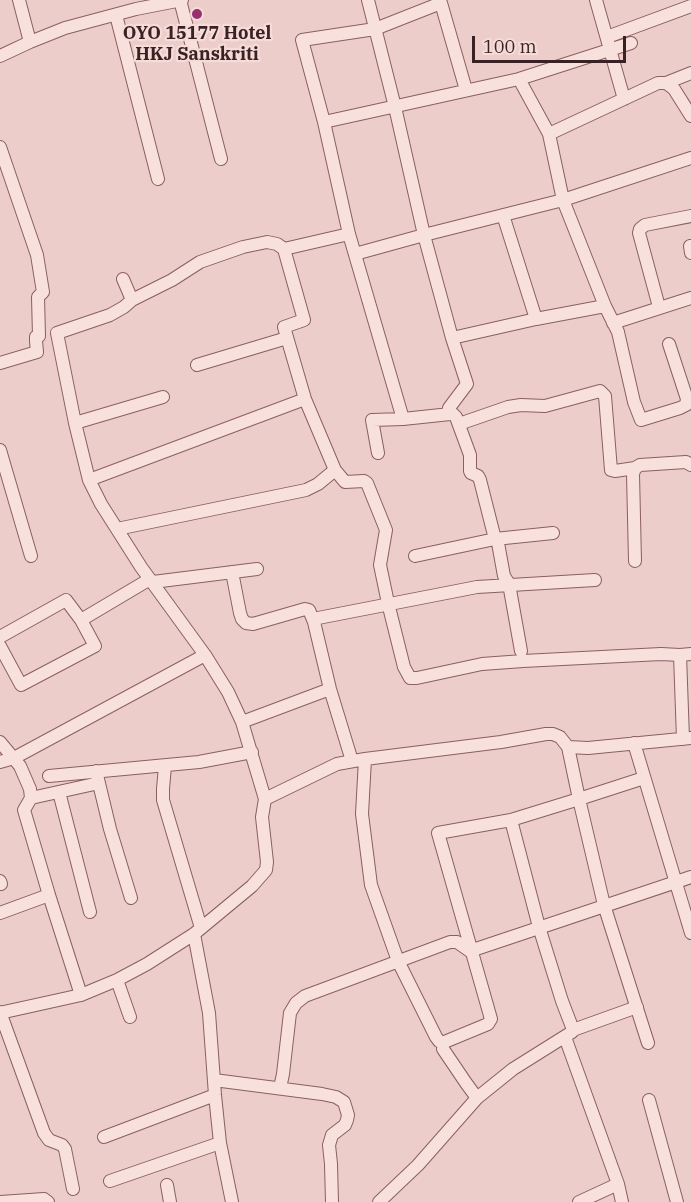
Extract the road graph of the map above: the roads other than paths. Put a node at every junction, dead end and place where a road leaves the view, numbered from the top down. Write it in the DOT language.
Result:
graph roads {
  1 [pos="19,0"];
  2 [pos="181,0"];
  3 [pos="368,0"];
  4 [pos="596,0"];
  5 [pos="691,6"];
  6 [pos="116,15"];
  7 [pos="375,29"];
  8 [pos="30,42"];
  9 [pos="609,43"];
  10 [pos="631,43"];
  11 [pos="0,56"];
  12 [pos="691,73"];
  13 [pos="519,79"];
  14 [pos="666,83"];
  15 [pos="466,90"];
  16 [pos="624,99"];
  17 [pos="395,107"];
  18 [pos="691,116"];
  19 [pos="324,122"];
  20 [pos="549,134"];
  21 [pos="0,147"];
  22 [pos="691,158"];
  23 [pos="221,159"];
  24 [pos="158,179"];
  25 [pos="563,200"];
  26 [pos="503,215"];
  27 [pos="691,216"];
  28 [pos="349,234"];
  29 [pos="424,235"];
  30 [pos="284,249"];
  31 [pos="355,254"];
  32 [pos="123,279"];
  33 [pos="691,298"];
  34 [pos="132,300"];
  35 [pos="605,306"];
  36 [pos="659,307"];
  37 [pos="536,319"];
  38 [pos="614,323"];
  39 [pos="287,338"];
  40 [pos="452,338"];
  41 [pos="669,344"];
  42 [pos="0,363"];
  43 [pos="197,365"];
  44 [pos="163,397"];
  45 [pos="305,399"];
  46 [pos="449,408"];
  47 [pos="403,419"];
  48 [pos="75,423"];
  49 [pos="459,424"];
  50 [pos="0,450"];
  51 [pos="378,453"];
  52 [pos="691,465"];
  53 [pos="635,468"];
  54 [pos="335,470"];
  55 [pos="89,480"];
  56 [pos="117,529"];
  57 [pos="552,533"];
  58 [pos="495,539"];
  59 [pos="32,556"];
  60 [pos="415,556"];
  61 [pos="635,561"];
  62 [pos="257,568"];
  63 [pos="232,572"];
  64 [pos="595,580"];
  65 [pos="151,581"];
  66 [pos="509,584"];
  67 [pos="388,603"];
  68 [pos="313,619"];
  69 [pos="81,620"];
  70 [pos="0,637"];
  71 [pos="0,646"];
  72 [pos="521,651"];
  73 [pos="205,654"];
  74 [pos="686,655"];
  75 [pos="330,689"];
  76 [pos="242,722"];
  77 [pos="687,739"];
  78 [pos="0,742"];
  79 [pos="634,743"];
  80 [pos="568,747"];
  81 [pos="252,752"];
  82 [pos="14,758"];
  83 [pos="365,759"];
  84 [pos="352,761"];
  85 [pos="0,762"];
  86 [pos="165,766"];
  87 [pos="49,776"];
  88 [pos="98,777"];
  89 [pos="644,778"];
  90 [pos="59,792"];
  91 [pos="31,798"];
  92 [pos="265,799"];
  93 [pos="579,799"];
  94 [pos="511,820"];
  95 [pos="691,877"];
  96 [pos="675,882"];
  97 [pos="49,895"];
  98 [pos="131,898"];
  99 [pos="604,905"];
  100 [pos="90,912"];
  101 [pos="0,913"];
  102 [pos="539,927"];
  103 [pos="198,931"];
  104 [pos="691,933"];
  105 [pos="470,951"];
  106 [pos="398,961"];
  107 [pos="117,980"];
  108 [pos="81,995"];
  109 [pos="637,1007"];
  110 [pos="0,1013"];
  111 [pos="130,1017"];
  112 [pos="569,1033"];
  113 [pos="648,1043"];
  114 [pos="443,1049"];
  115 [pos="214,1080"];
  116 [pos="280,1088"];
  117 [pos="215,1095"];
  118 [pos="477,1098"];
  119 [pos="649,1100"];
  120 [pos="104,1137"];
  121 [pos="220,1143"];
  122 [pos="110,1181"];
  123 [pos="167,1185"];
  124 [pos="618,1185"];
  125 [pos="73,1189"];
  126 [pos="0,1202"];
  127 [pos="48,1202"];
  128 [pos="171,1202"];
  129 [pos="232,1202"];
  130 [pos="332,1202"];
  131 [pos="379,1202"];
  132 [pos="579,1202"];
  133 [pos="622,1202"];
  134 [pos="677,1202"];
  1 -- 8 [label="street"];
  2 -- 6 [label="street"];
  2 -- 23 [label="street"];
  3 -- 7 [label="street"];
  4 -- 9 [label="street"];
  5 -- 9 [label="street"];
  6 -- 8 [label="street"];
  6 -- 24 [label="street"];
  7 -- 15 [label="street"];
  7 -- 17 [label="street"];
  7 -- 19 [label="street"];
  8 -- 11 [label="street"];
  9 -- 10 [label="street"];
  9 -- 13 [label="street"];
  9 -- 16 [label="street"];
  12 -- 14 [label="street"];
  13 -- 15 [label="street"];
  13 -- 20 [label="street"];
  14 -- 16 [label="street"];
  14 -- 18 [label="street"];
  15 -- 17 [label="street"];
  16 -- 20 [label="street"];
  17 -- 19 [label="street"];
  17 -- 29 [label="street"];
  19 -- 28 [label="street"];
  20 -- 25 [label="street"];
  21 -- 42 [label="street"];
  22 -- 25 [label="street"];
  25 -- 26 [label="street"];
  25 -- 35 [label="street"];
  26 -- 29 [label="street"];
  26 -- 37 [label="street"];
  27 -- 36 [label="street"];
  28 -- 30 [label="street"];
  28 -- 31 [label="street"];
  29 -- 31 [label="street"];
  29 -- 40 [label="street"];
  30 -- 34 [label="street"];
  30 -- 39 [label="street"];
  31 -- 47 [label="street"];
  32 -- 34 [label="street"];
  33 -- 36 [label="street"];
  34 -- 48 [label="street"];
  35 -- 37 [label="street"];
  35 -- 38 [label="street"];
  36 -- 38 [label="street"];
  37 -- 40 [label="street"];
  38 -- 41 [label="street"];
  39 -- 43 [label="street"];
  39 -- 45 [label="street"];
  40 -- 46 [label="street"];
  44 -- 48 [label="street"];
  45 -- 54 [label="street"];
  45 -- 55 [label="street"];
  47 -- 49 [label="street"];
  47 -- 51 [label="street"];
  48 -- 55 [label="street"];
  49 -- 53 [label="street"];
  49 -- 58 [label="street"];
  50 -- 59 [label="street"];
  52 -- 53 [label="street"];
  53 -- 61 [label="street"];
  54 -- 56 [label="street"];
  54 -- 67 [label="street"];
  55 -- 56 [label="street"];
  56 -- 65 [label="street"];
  57 -- 58 [label="street"];
  58 -- 60 [label="street"];
  58 -- 66 [label="street"];
  62 -- 63 [label="street"];
  63 -- 65 [label="street"];
  63 -- 68 [label="street"];
  64 -- 66 [label="street"];
  65 -- 69 [label="street"];
  65 -- 73 [label="street"];
  66 -- 67 [label="street"];
  66 -- 72 [label="street"];
  67 -- 68 [label="street"];
  67 -- 74 [label="street"];
  68 -- 75 [label="street"];
  69 -- 70 [label="street"];
  69 -- 71 [label="street"];
  73 -- 76 [label="street"];
  73 -- 82 [label="street"];
  74 -- 77 [label="street"];
  75 -- 76 [label="street"];
  75 -- 84 [label="street"];
  76 -- 81 [label="street"];
  77 -- 79 [label="street"];
  78 -- 82 [label="street"];
  79 -- 80 [label="street"];
  79 -- 89 [label="street"];
  80 -- 83 [label="street"];
  80 -- 93 [label="street"];
  81 -- 86 [label="street"];
  81 -- 92 [label="street"];
  82 -- 85 [label="street"];
  82 -- 91 [label="street"];
  83 -- 84 [label="street"];
  83 -- 106 [label="street"];
  84 -- 92 [label="street"];
  86 -- 88 [label="street"];
  86 -- 103 [label="street"];
  87 -- 88 [label="street"];
  88 -- 90 [label="street"];
  88 -- 98 [label="street"];
  89 -- 93 [label="street"];
  89 -- 96 [label="street"];
  90 -- 91 [label="street"];
  90 -- 100 [label="street"];
  91 -- 97 [label="street"];
  92 -- 103 [label="street"];
  93 -- 94 [label="street"];
  93 -- 99 [label="street"];
  94 -- 102 [label="street"];
  94 -- 105 [label="street"];
  95 -- 96 [label="street"];
  96 -- 99 [label="street"];
  96 -- 104 [label="street"];
  97 -- 101 [label="street"];
  97 -- 108 [label="street"];
  99 -- 102 [label="street"];
  99 -- 109 [label="street"];
  102 -- 105 [label="street"];
  102 -- 112 [label="street"];
  103 -- 107 [label="street"];
  103 -- 115 [label="street"];
  105 -- 106 [label="street"];
  105 -- 106 [label="street"];
  106 -- 116 [label="street"];
  107 -- 108 [label="street"];
  107 -- 111 [label="street"];
  108 -- 110 [label="street"];
  109 -- 112 [label="street"];
  109 -- 113 [label="street"];
  110 -- 125 [label="street"];
  112 -- 118 [label="street"];
  112 -- 124 [label="street"];
  114 -- 118 [label="street"];
  115 -- 116 [label="street"];
  115 -- 117 [label="street"];
  116 -- 130 [label="street"];
  117 -- 120 [label="street"];
  117 -- 121 [label="street"];
  118 -- 131 [label="street"];
  119 -- 134 [label="street"];
  121 -- 122 [label="street"];
  121 -- 129 [label="street"];
  123 -- 128 [label="street"];
  124 -- 132 [label="street"];
  124 -- 133 [label="street"];
  126 -- 127 [label="street"];
}
